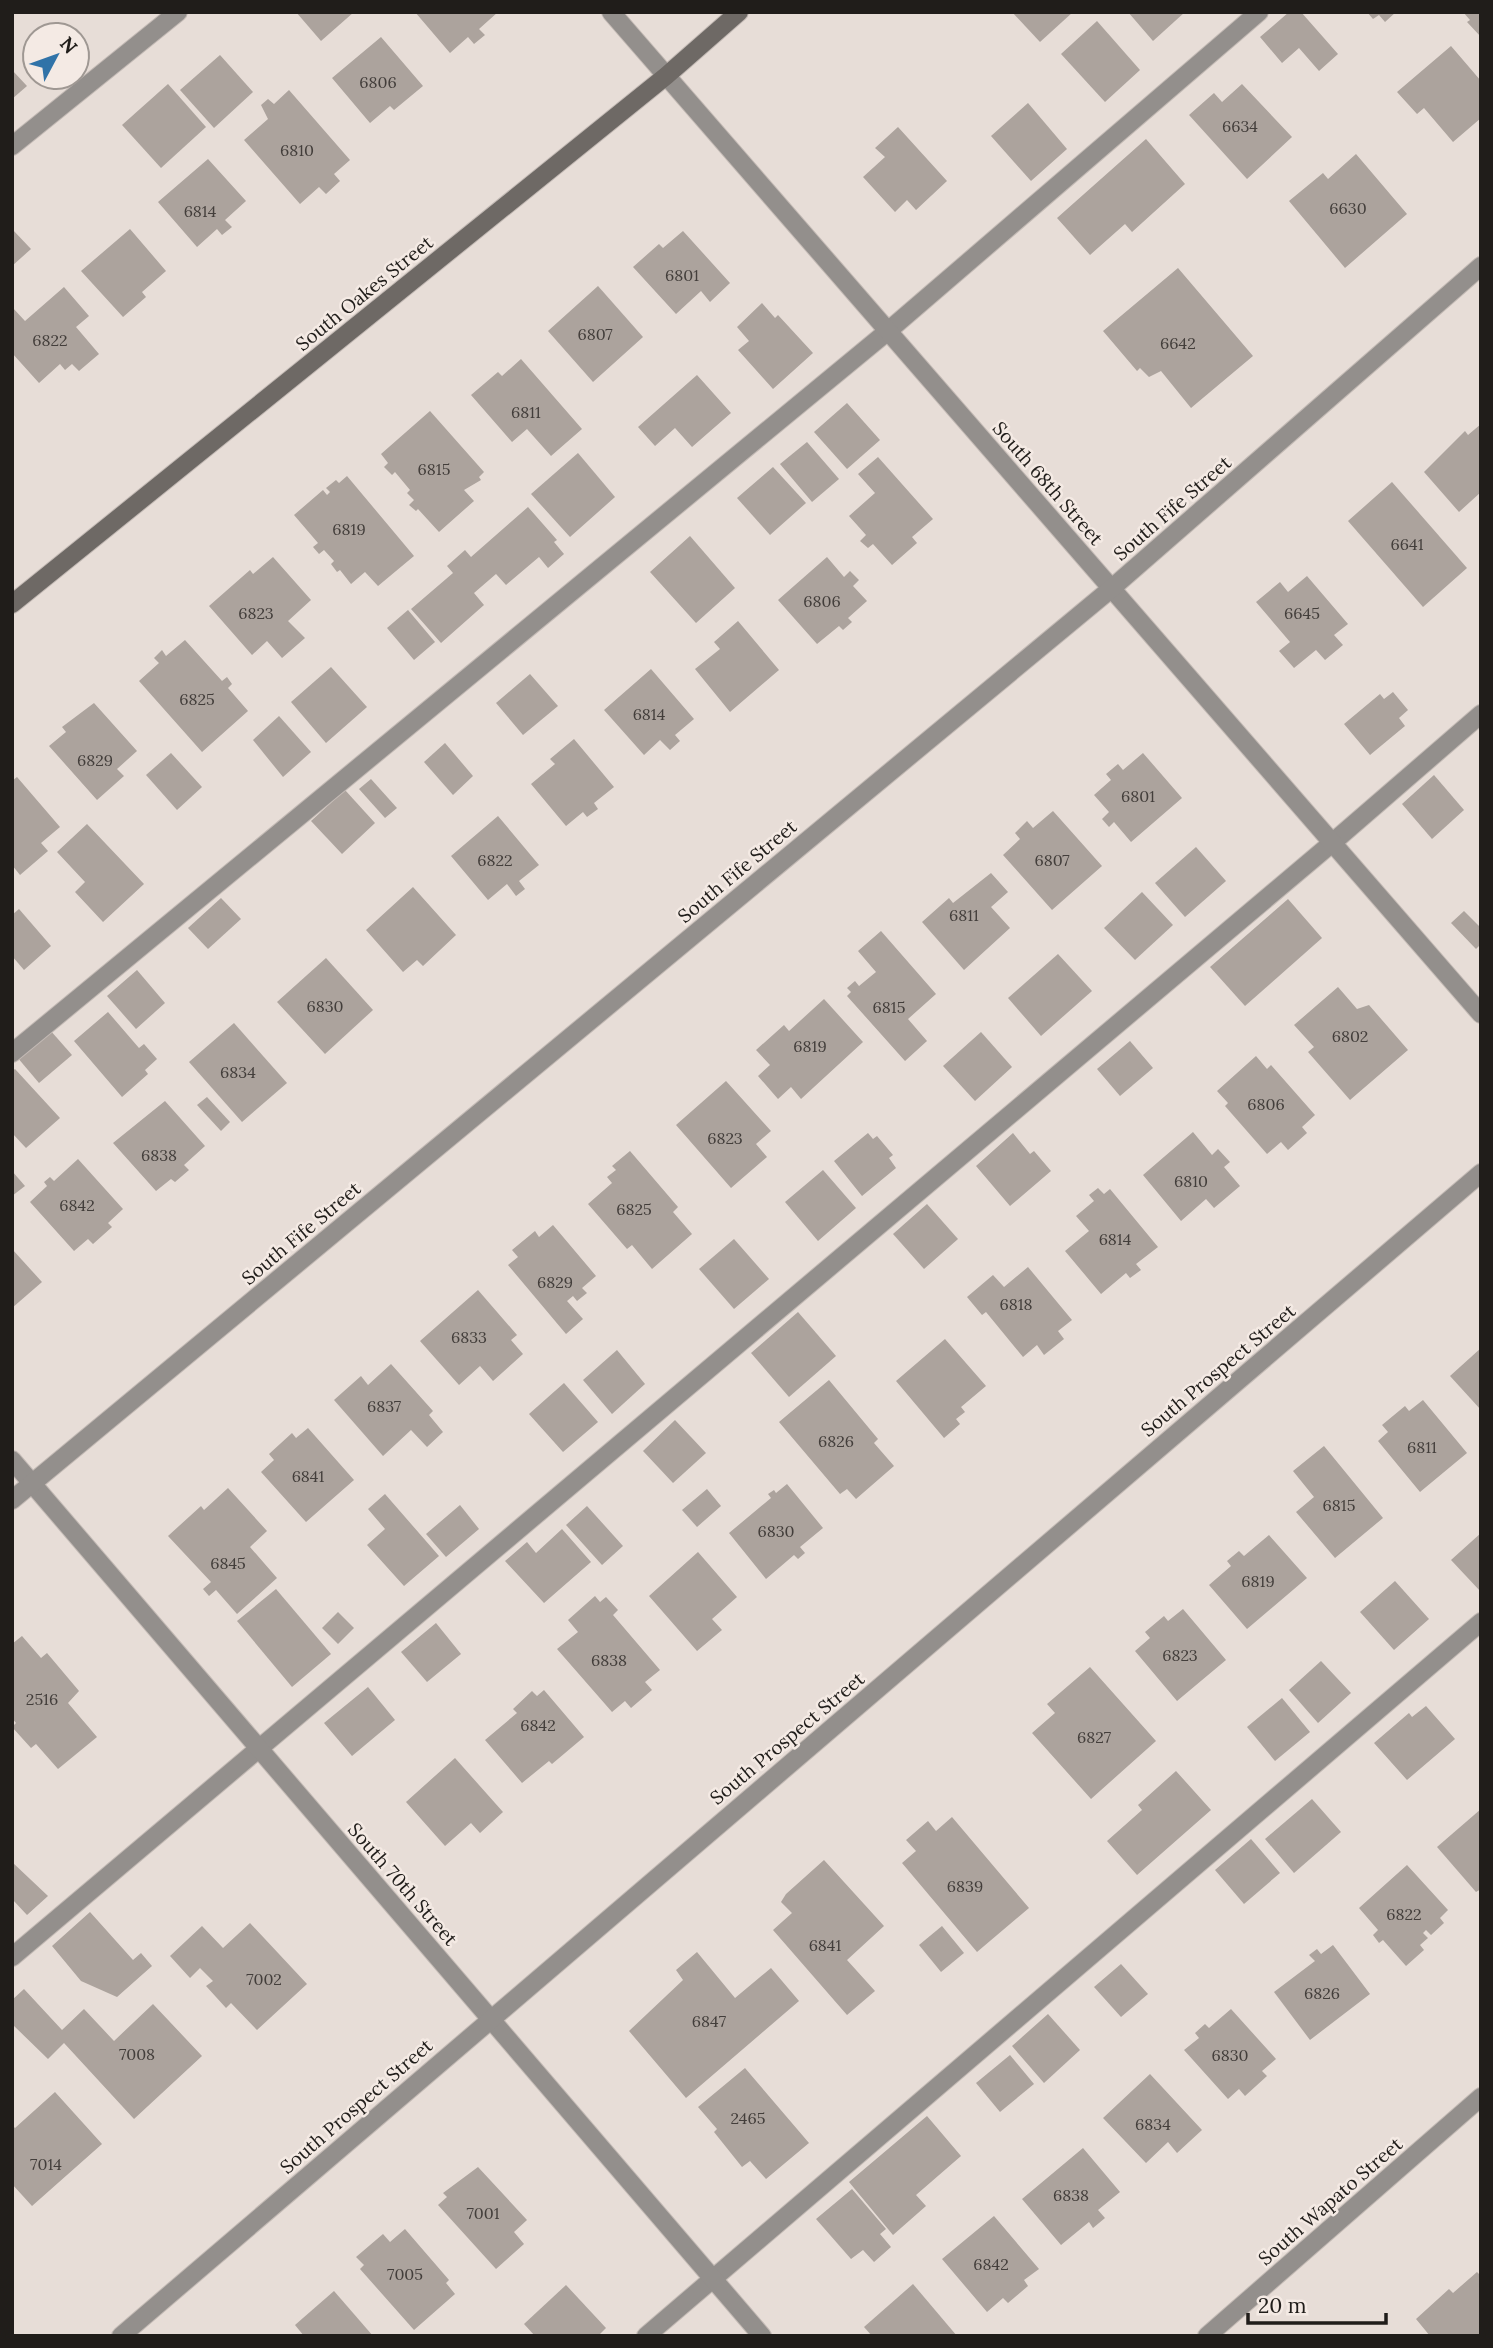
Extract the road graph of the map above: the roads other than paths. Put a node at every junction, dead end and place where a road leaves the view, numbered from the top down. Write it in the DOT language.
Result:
graph roads {
  1 [pos="178,12"];
  2 [pos="611,12"];
  3 [pos="739,12"];
  4 [pos="1259,12"];
  5 [pos="666,76"];
  6 [pos="12,146"];
  7 [pos="1481,266"];
  8 [pos="888,331"];
  9 [pos="1112,588"];
  10 [pos="12,604"];
  11 [pos="1481,714"];
  12 [pos="1332,843"];
  13 [pos="1481,1014"];
  14 [pos="12,1053"];
  15 [pos="1481,1173"];
  16 [pos="12,1461"];
  17 [pos="32,1483"];
  18 [pos="12,1500"];
  19 [pos="1481,1622"];
  20 [pos="260,1749"];
  21 [pos="12,1957"];
  22 [pos="490,2019"];
  23 [pos="1481,2097"];
  24 [pos="713,2279"];
  25 [pos="121,2336"];
  26 [pos="646,2336"];
  27 [pos="762,2336"];
  28 [pos="1207,2336"];
  1 -- 6 [label="street"];
  2 -- 5 [label="street, South 68th Street"];
  3 -- 5 [label="street, South Oakes Street"];
  4 -- 8 [label="street"];
  5 -- 8 [label="street, South 68th Street"];
  5 -- 10 [label="street, South Oakes Street"];
  7 -- 9 [label="street, South Fife Street"];
  8 -- 9 [label="street, South 68th Street"];
  8 -- 14 [label="street"];
  9 -- 12 [label="street, South 68th Street"];
  9 -- 17 [label="street, South Fife Street"];
  11 -- 12 [label="street"];
  12 -- 13 [label="street, South 68th Street"];
  12 -- 20 [label="street"];
  15 -- 22 [label="street, South Prospect Street"];
  16 -- 17 [label="street, South 70th Street"];
  17 -- 18 [label="street, South Fife Street"];
  17 -- 20 [label="street, South 70th Street"];
  19 -- 24 [label="street"];
  20 -- 21 [label="street"];
  20 -- 22 [label="street, South 70th Street"];
  22 -- 24 [label="street, South 70th Street"];
  22 -- 25 [label="street, South Prospect Street"];
  23 -- 28 [label="street, South Wapato Street"];
  24 -- 26 [label="street"];
  24 -- 27 [label="street, South 70th Street"];
}
